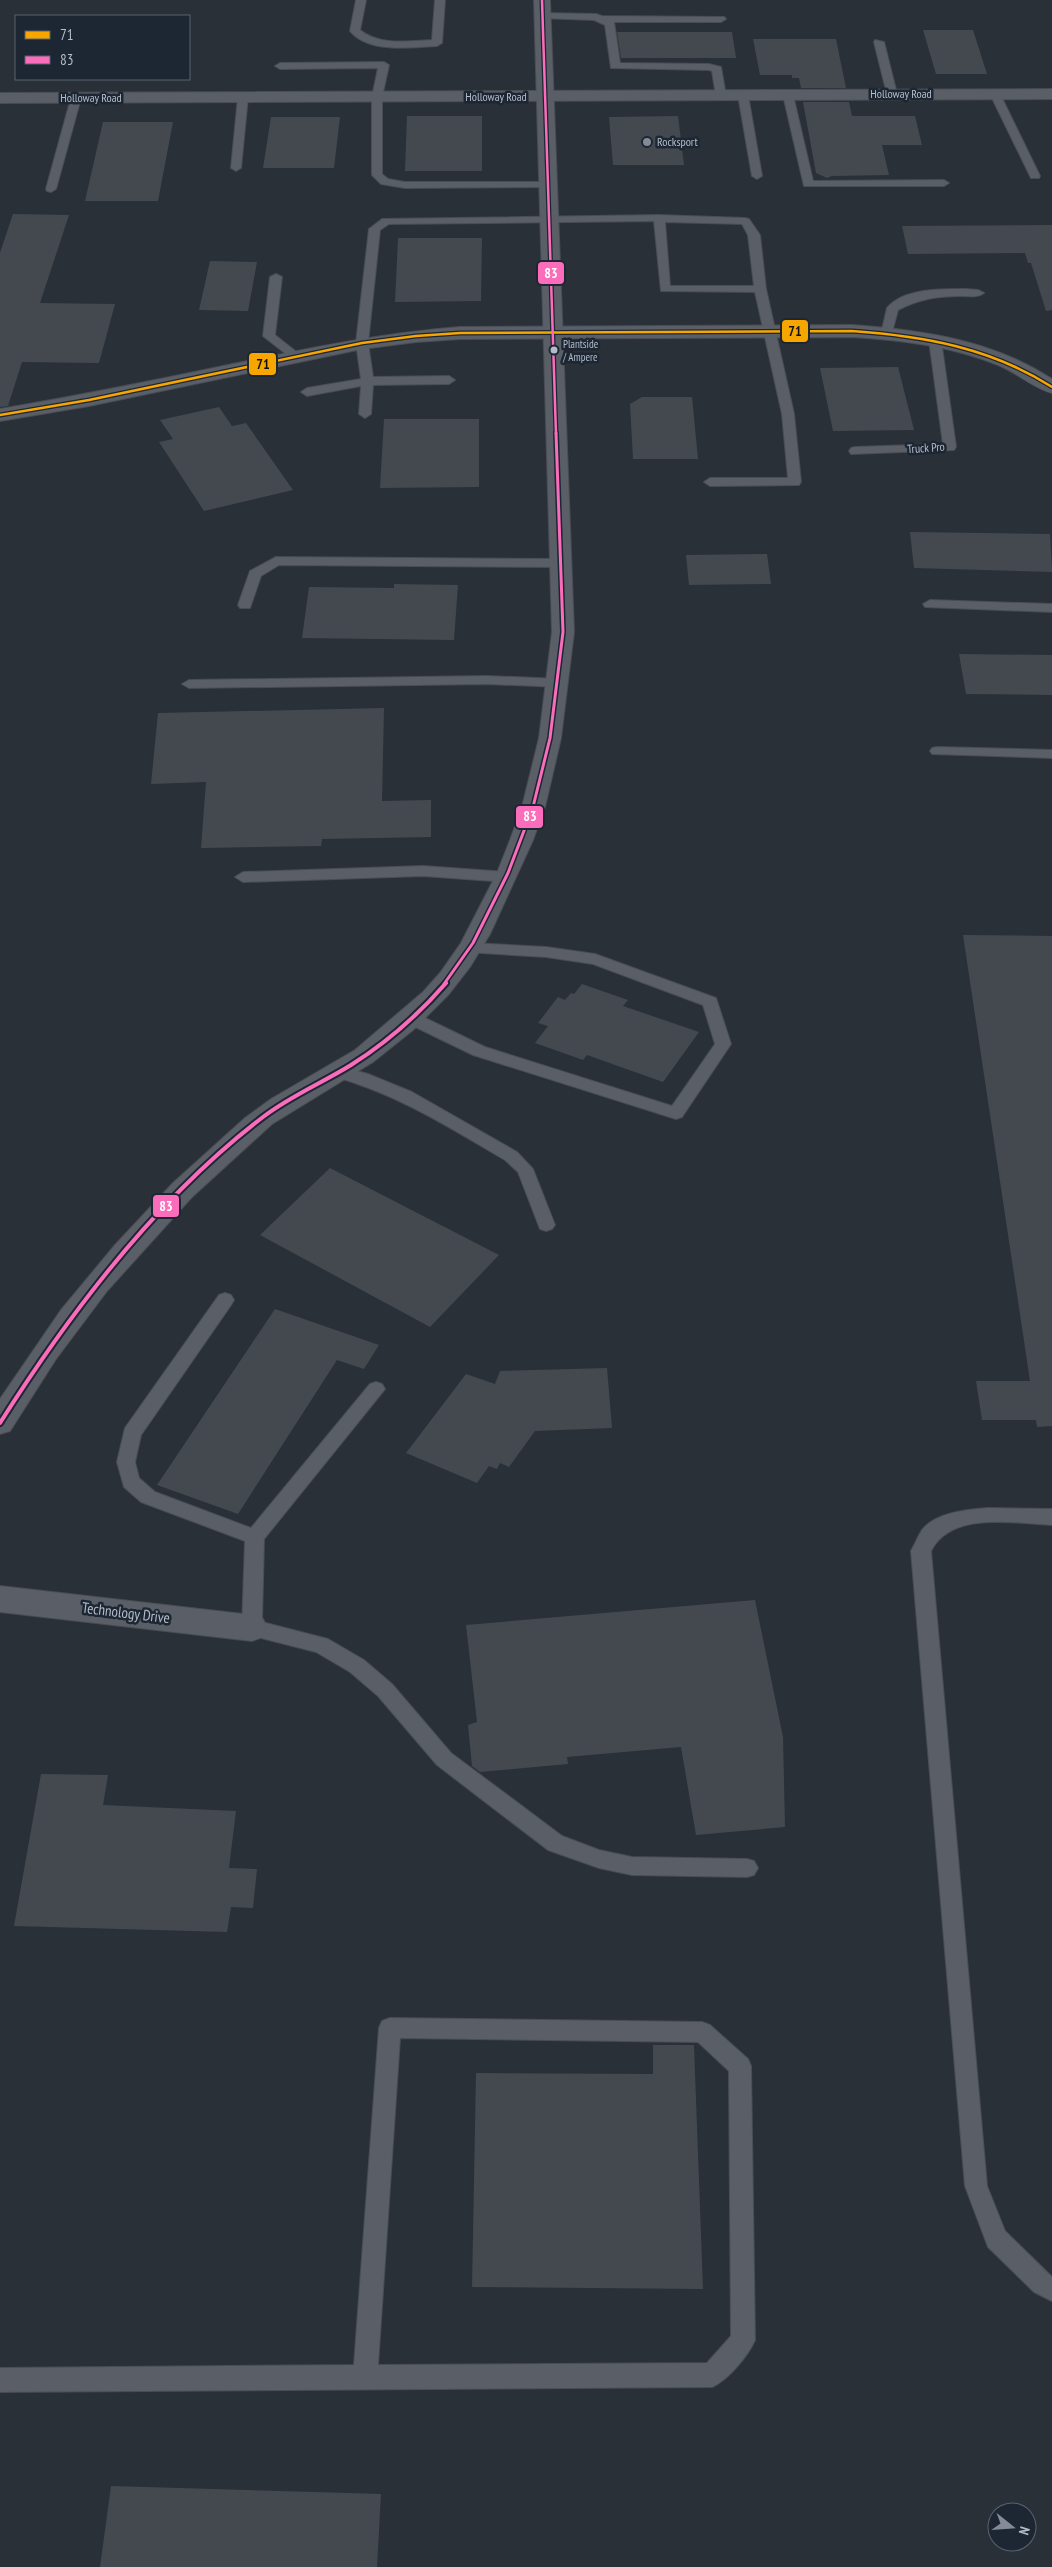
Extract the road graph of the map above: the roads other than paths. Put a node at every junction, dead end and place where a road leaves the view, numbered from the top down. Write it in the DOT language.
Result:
graph roads {
  1 [pos="361,0"];
  2 [pos="440,0"];
  3 [pos="542,8"];
  4 [pos="721,19"];
  5 [pos="604,20"];
  6 [pos="879,42"];
  7 [pos="280,66"];
  8 [pos="892,94"];
  9 [pos="995,94"];
  10 [pos="1052,94"];
  11 [pos="743,95"];
  12 [pos="788,95"];
  13 [pos="722,96"];
  14 [pos="243,97"];
  15 [pos="377,97"];
  16 [pos="546,97"];
  17 [pos="0,98"];
  18 [pos="76,98"];
  19 [pos="236,168"];
  20 [pos="758,176"];
  21 [pos="1035,176"];
  22 [pos="944,183"];
  23 [pos="549,185"];
  24 [pos="52,188"];
  25 [pos="659,218"];
  26 [pos="550,219"];
  27 [pos="276,277"];
  28 [pos="760,289"];
  29 [pos="978,292"];
  30 [pos="771,331"];
  31 [pos="552,332"];
  32 [pos="887,334"];
  33 [pos="935,340"];
  34 [pos="362,343"];
  35 [pos="295,357"];
  36 [pos="449,380"];
  37 [pos="367,381"];
  38 [pos="1052,387"];
  39 [pos="307,392"];
  40 [pos="365,414"];
  41 [pos="0,415"];
  42 [pos="855,451"];
  43 [pos="710,482"];
  44 [pos="560,563"];
  45 [pos="930,604"];
  46 [pos="245,605"];
  47 [pos="1052,608"];
  48 [pos="560,683"];
  49 [pos="189,684"];
  50 [pos="937,751"];
  51 [pos="1052,754"];
  52 [pos="507,877"];
  53 [pos="243,878"];
  54 [pos="471,948"];
  55 [pos="411,1018"];
  56 [pos="339,1072"];
  57 [pos="546,1226"];
  58 [pos="225,1300"];
  59 [pos="376,1389"];
  60 [pos="0,1423"];
  61 [pos="1052,1517"];
  62 [pos="255,1537"];
  63 [pos="0,1599"];
  64 [pos="252,1628"];
  65 [pos="748,1868"];
  66 [pos="1052,2289"];
  67 [pos="365,2378"];
  68 [pos="0,2380"];
  1 -- 2 [label="lane"];
  3 -- 5 [label="lane"];
  3 -- 16 [label="street"];
  4 -- 5 [label="lane"];
  5 -- 13 [label="lane"];
  6 -- 8 [label="lane"];
  7 -- 15 [label="lane"];
  8 -- 9 [label="street, Holloway Road"];
  8 -- 12 [label="street, Holloway Road"];
  9 -- 10 [label="street, Holloway Road"];
  9 -- 21 [label="lane"];
  11 -- 12 [label="street, Holloway Road"];
  11 -- 13 [label="street, Holloway Road"];
  11 -- 20 [label="lane"];
  12 -- 22 [label="lane"];
  13 -- 16 [label="street, Holloway Road"];
  14 -- 15 [label="street, Holloway Road"];
  14 -- 18 [label="street, Holloway Road"];
  14 -- 19 [label="lane"];
  15 -- 16 [label="street, Holloway Road"];
  15 -- 23 [label="lane"];
  16 -- 23 [label="street"];
  17 -- 18 [label="street, Holloway Road"];
  18 -- 24 [label="lane"];
  23 -- 26 [label="street"];
  25 -- 26 [label="lane"];
  25 -- 28 [label="lane"];
  25 -- 28 [label="lane"];
  26 -- 31 [label="street"];
  26 -- 34 [label="lane"];
  27 -- 35 [label="lane"];
  28 -- 30 [label="lane"];
  29 -- 32 [label="lane"];
  30 -- 31 [label="street"];
  30 -- 32 [label="street"];
  30 -- 43 [label="lane"];
  31 -- 34 [label="street"];
  31 -- 44 [label="street"];
  32 -- 33 [label="street"];
  33 -- 38 [label="street"];
  33 -- 42 [label="lane, Truck Pro"];
  34 -- 35 [label="street"];
  34 -- 37 [label="lane"];
  35 -- 41 [label="street"];
  36 -- 37 [label="lane"];
  37 -- 39 [label="lane"];
  37 -- 40 [label="lane"];
  44 -- 46 [label="lane"];
  44 -- 48 [label="street"];
  45 -- 47 [label="lane"];
  48 -- 49 [label="lane"];
  48 -- 52 [label="street"];
  50 -- 51 [label="lane"];
  52 -- 53 [label="lane"];
  52 -- 54 [label="street"];
  54 -- 55 [label="street"];
  54 -- 55 [label="lane"];
  55 -- 56 [label="street"];
  56 -- 57 [label="lane"];
  56 -- 60 [label="street"];
  58 -- 62 [label="lane"];
  59 -- 62 [label="lane"];
  61 -- 66 [label="lane"];
  62 -- 64 [label="lane"];
  63 -- 64 [label="street, Technology Drive"];
  64 -- 65 [label="lane"];
  67 -- 67 [label="lane"];
  67 -- 68 [label="lane"];
}
